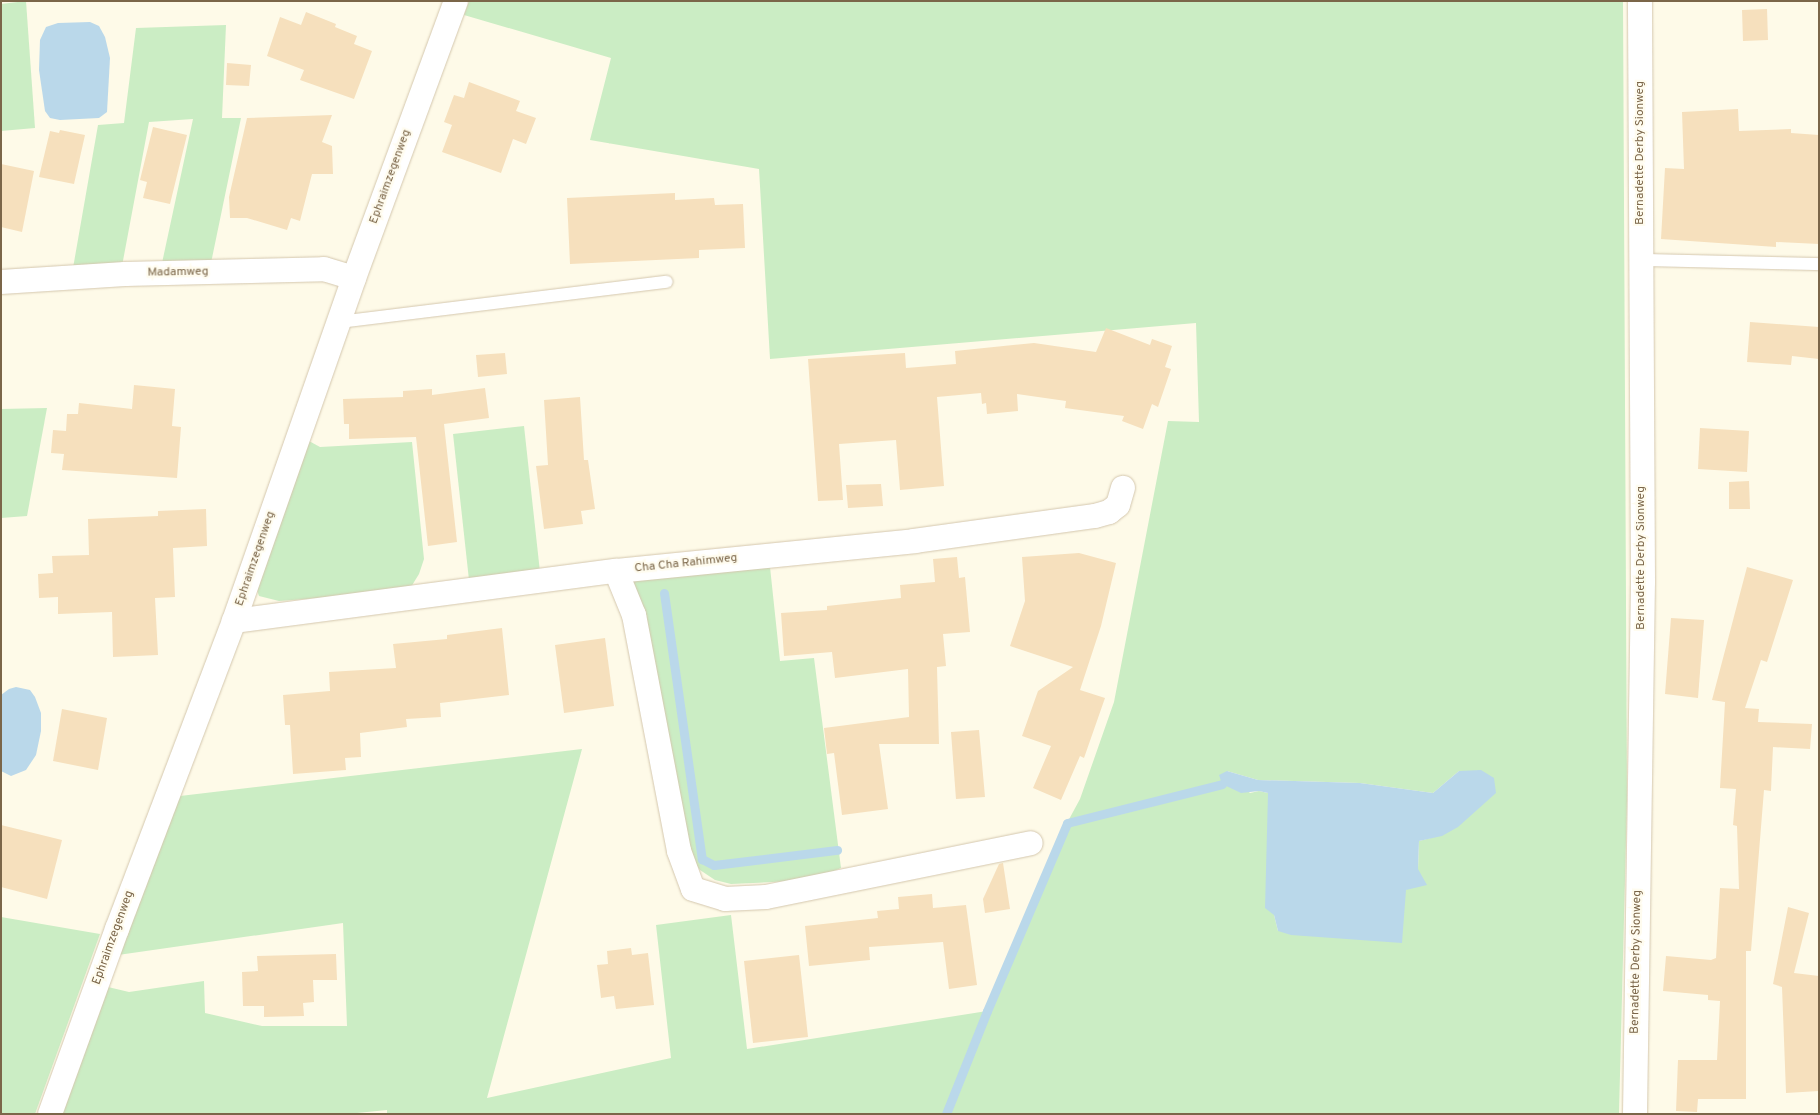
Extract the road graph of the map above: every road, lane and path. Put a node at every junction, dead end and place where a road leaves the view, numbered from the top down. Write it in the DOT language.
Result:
graph roads {
  1 [pos="456,1"];
  2 [pos="1640,1"];
  3 [pos="1641,260"];
  4 [pos="1819,264"];
  5 [pos="354,278"];
  6 [pos="1,282"];
  7 [pos="667,282"];
  8 [pos="339,322"];
  9 [pos="1123,488"];
  10 [pos="616,571"];
  11 [pos="234,621"];
  12 [pos="1031,843"];
  13 [pos="50,1114"];
  14 [pos="1635,1114"];
  1 -- 5 [label="street, Ephraimzegenweg"];
  2 -- 3 [label="street, Bernadette Derby Sionweg"];
  3 -- 4 [label="lane"];
  3 -- 14 [label="street, Bernadette Derby Sionweg"];
  5 -- 6 [label="street, Madamweg"];
  5 -- 8 [label="street, Ephraimzegenweg"];
  7 -- 8 [label="lane"];
  8 -- 11 [label="street, Ephraimzegenweg"];
  9 -- 10 [label="street, Cha Cha Rahimweg"];
  10 -- 11 [label="street, Cha Cha Rahimweg"];
  10 -- 12 [label="street"];
  11 -- 13 [label="street, Ephraimzegenweg"];
}
